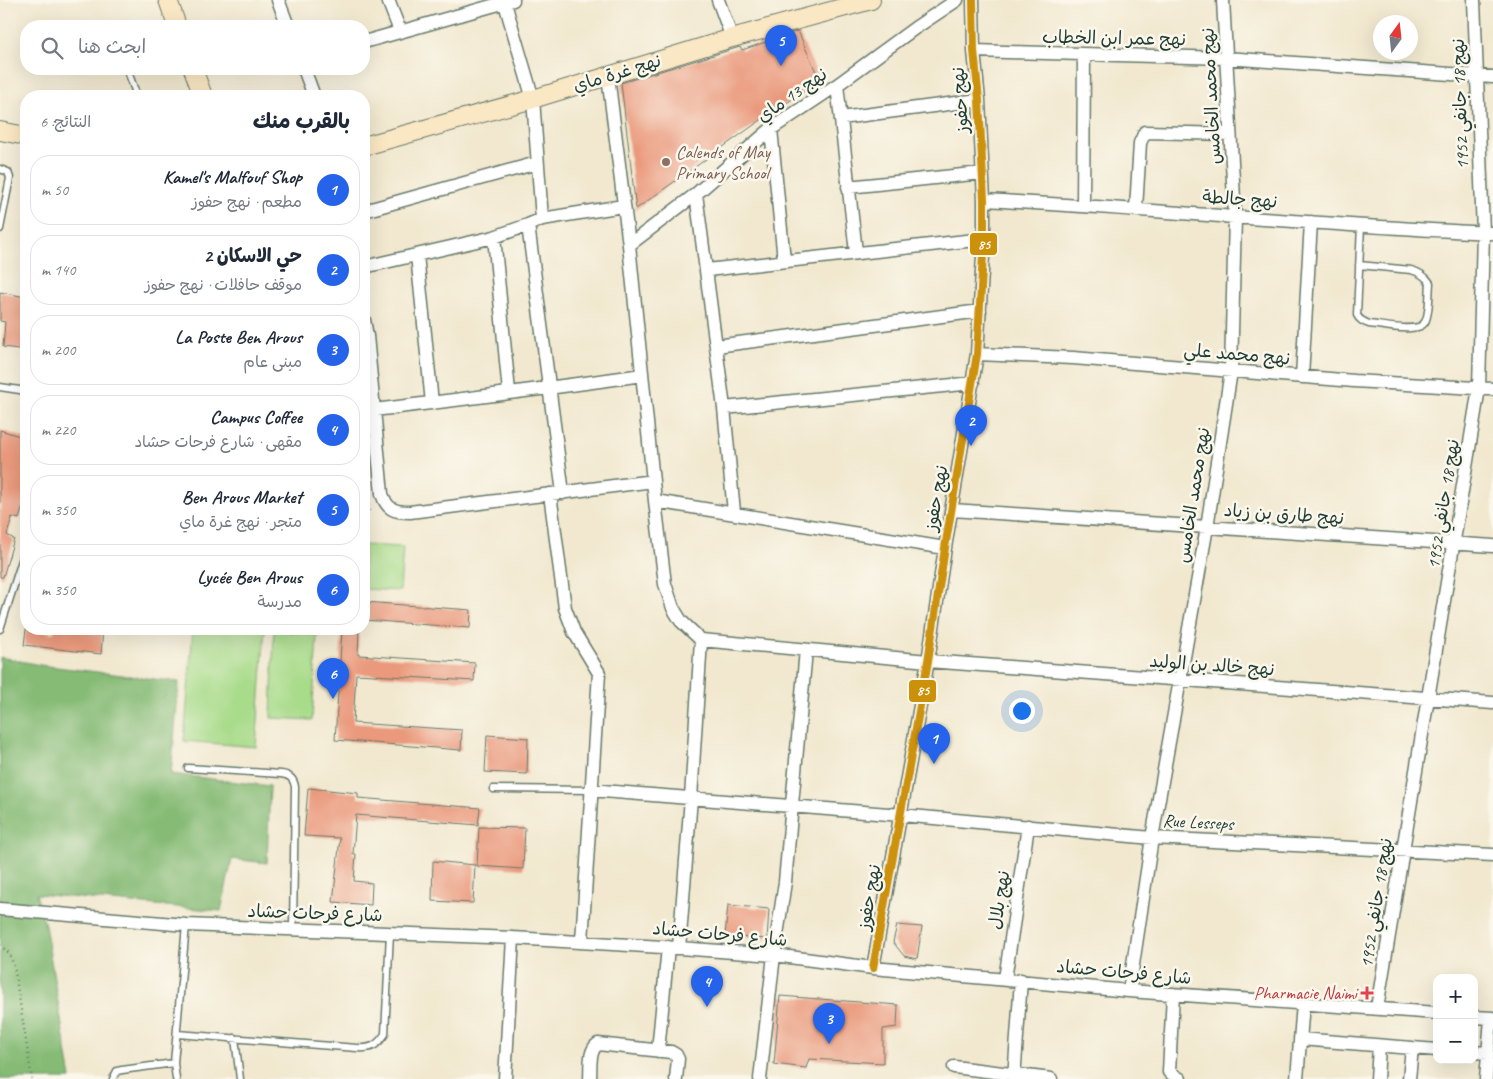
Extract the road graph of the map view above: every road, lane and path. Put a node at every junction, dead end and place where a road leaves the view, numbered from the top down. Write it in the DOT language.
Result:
graph roads {
  1 [pos="168,0"];
  2 [pos="278,0"];
  3 [pos="388,0"];
  4 [pos="718,0"];
  5 [pos="871,0"];
  6 [pos="957,0"];
  7 [pos="972,0"];
  8 [pos="1223,0"];
  9 [pos="1474,0"];
  10 [pos="507,1"];
  11 [pos="844,3"];
  12 [pos="175,20"];
  13 [pos="286,20"];
  14 [pos="400,32"];
  15 [pos="732,38"];
  16 [pos="370,40"];
  17 [pos="974,52"];
  18 [pos="1084,55"];
  19 [pos="1226,58"];
  20 [pos="129,75"];
  21 [pos="195,75"];
  22 [pos="306,75"];
  23 [pos="608,76"];
  24 [pos="1476,76"];
  25 [pos="1493,77"];
  26 [pos="837,85"];
  27 [pos="135,90"];
  28 [pos="201,90"];
  29 [pos="312,90"];
  30 [pos="533,99"];
  31 [pos="979,100"];
  32 [pos="841,118"];
  33 [pos="771,129"];
  34 [pos="0,131"];
  35 [pos="1230,134"];
  36 [pos="20,135"];
  37 [pos="370,144"];
  38 [pos="537,163"];
  39 [pos="0,169"];
  40 [pos="982,173"];
  41 [pos="848,187"];
  42 [pos="696,194"];
  43 [pos="984,200"];
  44 [pos="1083,205"];
  45 [pos="623,206"];
  46 [pos="370,209"];
  47 [pos="1136,209"];
  48 [pos="1235,217"];
  49 [pos="542,219"];
  50 [pos="1311,222"];
  51 [pos="528,225"];
  52 [pos="1361,225"];
  53 [pos="0,228"];
  54 [pos="1488,233"];
  55 [pos="494,237"];
  56 [pos="984,238"];
  57 [pos="629,244"];
  58 [pos="856,252"];
  59 [pos="417,255"];
  60 [pos="784,260"];
  61 [pos="1359,265"];
  62 [pos="370,266"];
  63 [pos="707,270"];
  64 [pos="980,311"];
  65 [pos="716,346"];
  66 [pos="977,354"];
  67 [pos="1231,371"];
  68 [pos="370,374"];
  69 [pos="642,375"];
  70 [pos="1302,377"];
  71 [pos="973,383"];
  72 [pos="0,387"];
  73 [pos="1479,388"];
  74 [pos="549,389"];
  75 [pos="1493,389"];
  76 [pos="20,390"];
  77 [pos="509,392"];
  78 [pos="432,402"];
  79 [pos="724,408"];
  80 [pos="374,410"];
  81 [pos="653,481"];
  82 [pos="557,493"];
  83 [pos="655,501"];
  84 [pos="952,510"];
  85 [pos="734,512"];
  86 [pos="1207,527"];
  87 [pos="1454,543"];
  88 [pos="1493,546"];
  89 [pos="945,548"];
  90 [pos="20,567"];
  91 [pos="0,629"];
  92 [pos="701,640"];
  93 [pos="806,650"];
  94 [pos="928,661"];
  95 [pos="1180,680"];
  96 [pos="1429,697"];
  97 [pos="1493,703"];
  98 [pos="188,768"];
  99 [pos="493,789"];
  100 [pos="590,790"];
  101 [pos="691,798"];
  102 [pos="792,806"];
  103 [pos="902,815"];
  104 [pos="1028,826"];
  105 [pos="1152,838"];
  106 [pos="1403,850"];
  107 [pos="1493,855"];
  108 [pos="0,909"];
  109 [pos="186,925"];
  110 [pos="293,930"];
  111 [pos="390,933"];
  112 [pos="513,938"];
  113 [pos="582,941"];
  114 [pos="0,945"];
  115 [pos="674,948"];
  116 [pos="774,955"];
  117 [pos="874,968"];
  118 [pos="1005,979"];
  119 [pos="1021,980"];
  120 [pos="1129,991"];
  121 [pos="1173,994"];
  122 [pos="1302,1003"];
  123 [pos="1377,1008"];
  124 [pos="1433,1013"];
  125 [pos="1478,1017"];
  126 [pos="1492,1018"];
  127 [pos="177,1034"];
  128 [pos="235,1038"];
  129 [pos="1300,1039"];
  130 [pos="1379,1047"];
  131 [pos="1412,1048"];
  132 [pos="1433,1050"];
  133 [pos="658,1051"];
  134 [pos="1478,1052"];
  135 [pos="1488,1053"];
  136 [pos="174,1063"];
  137 [pos="954,1067"];
  138 [pos="1166,1075"];
  139 [pos="1014,1077"];
  140 [pos="32,1079"];
  141 [pos="113,1079"];
  142 [pos="176,1079"];
  143 [pos="240,1079"];
  144 [pos="505,1079"];
  145 [pos="590,1079"];
  146 [pos="676,1079"];
  147 [pos="760,1079"];
  148 [pos="1051,1079"];
  149 [pos="1180,1079"];
  150 [pos="1297,1079"];
  151 [pos="1377,1079"];
  152 [pos="1409,1079"];
  153 [pos="1486,1079"];
  1 -- 12 [label="street"];
  2 -- 13 [label="street"];
  3 -- 14 [label="street"];
  4 -- 15 [label="street"];
  5 -- 11 [label="street, نهج غرة ماي"];
  6 -- 26 [label="street, نهج 13 ماي"];
  7 -- 17 [label="street, نهج حفوز"];
  8 -- 19 [label="street, نهج محمد الخامس"];
  9 -- 24 [label="street, نهج 18 جانفي 1952"];
  10 -- 14 [label="street"];
  10 -- 30 [label="street"];
  11 -- 15 [label="street, نهج غرة ماي"];
  14 -- 16 [label="street"];
  15 -- 23 [label="street, نهج غرة ماي"];
  17 -- 18 [label="street, نهج عمر ابن الخطاب"];
  17 -- 31 [label="street, نهج حفوز"];
  18 -- 19 [label="street, نهج عمر ابن الخطاب"];
  18 -- 44 [label="street"];
  19 -- 24 [label="street, نهج عمر ابن الخطاب"];
  19 -- 35 [label="street, نهج محمد الخامس"];
  20 -- 27 [label="lane"];
  21 -- 28 [label="street"];
  22 -- 29 [label="street"];
  23 -- 30 [label="street, نهج غرة ماي"];
  23 -- 45 [label="street"];
  24 -- 25 [label="street, نهج عمر ابن الخطاب"];
  24 -- 54 [label="street, نهج 18 جانفي 1952"];
  26 -- 32 [label="street"];
  26 -- 33 [label="street, نهج 13 ماي"];
  30 -- 37 [label="street, نهج غرة ماي"];
  30 -- 38 [label="street"];
  31 -- 32 [label="street"];
  31 -- 40 [label="street, نهج حفوز"];
  32 -- 41 [label="street"];
  33 -- 42 [label="street, نهج 13 ماي"];
  33 -- 60 [label="street"];
  34 -- 36 [label="street"];
  35 -- 47 [label="street"];
  35 -- 48 [label="street, نهج محمد الخامس"];
  38 -- 46 [label="street"];
  38 -- 49 [label="street"];
  39 -- 53 [label="lane"];
  40 -- 41 [label="street"];
  40 -- 43 [label="street, نهج حفوز"];
  41 -- 58 [label="street"];
  42 -- 57 [label="street, نهج 13 ماي"];
  42 -- 63 [label="street"];
  43 -- 44 [label="street, نهج جالطة"];
  43 -- 56 [label="street, نهج حفوز"];
  44 -- 47 [label="street, نهج جالطة"];
  45 -- 49 [label="street"];
  45 -- 57 [label="street"];
  47 -- 48 [label="street, نهج جالطة"];
  48 -- 50 [label="street, نهج جالطة"];
  48 -- 67 [label="street, نهج محمد الخامس"];
  49 -- 51 [label="street"];
  50 -- 52 [label="street, نهج جالطة"];
  50 -- 70 [label="street"];
  51 -- 55 [label="street"];
  51 -- 74 [label="street"];
  52 -- 54 [label="street, نهج جالطة"];
  52 -- 61 [label="lane"];
  54 -- 73 [label="street, نهج 18 جانفي 1952"];
  55 -- 59 [label="street"];
  55 -- 77 [label="street"];
  56 -- 58 [label="street"];
  56 -- 64 [label="street, نهج حفوز"];
  57 -- 69 [label="street"];
  58 -- 60 [label="street"];
  59 -- 62 [label="street"];
  59 -- 78 [label="street"];
  60 -- 63 [label="street"];
  61 -- 61 [label="lane"];
  63 -- 65 [label="street"];
  64 -- 65 [label="street"];
  64 -- 66 [label="street, نهج حفوز"];
  65 -- 79 [label="street"];
  66 -- 67 [label="street, نهج محمد علي"];
  66 -- 71 [label="street, نهج حفوز"];
  67 -- 70 [label="street, نهج محمد علي"];
  67 -- 86 [label="street, نهج محمد الخامس"];
  68 -- 80 [label="street"];
  69 -- 74 [label="street"];
  69 -- 81 [label="street"];
  70 -- 73 [label="street, نهج محمد علي"];
  71 -- 79 [label="street"];
  71 -- 84 [label="street, نهج حفوز"];
  72 -- 76 [label="lane"];
  73 -- 75 [label="street, نهج محمد علي"];
  73 -- 87 [label="street, نهج 18 جانفي 1952"];
  74 -- 77 [label="street"];
  74 -- 82 [label="street"];
  77 -- 78 [label="street"];
  78 -- 80 [label="street"];
  79 -- 85 [label="street"];
  80 -- 82 [label="street"];
  81 -- 82 [label="street"];
  81 -- 83 [label="street"];
  82 -- 100 [label="street"];
  83 -- 85 [label="street"];
  83 -- 92 [label="street"];
  84 -- 86 [label="street, نهج طارق بن زياد"];
  84 -- 89 [label="street, نهج حفوز"];
  85 -- 89 [label="street"];
  86 -- 87 [label="street, نهج طارق بن زياد"];
  86 -- 95 [label="street, نهج محمد الخامس"];
  87 -- 88 [label="street, نهج طارق بن زياد"];
  87 -- 96 [label="street, نهج 18 جانفي 1952"];
  89 -- 94 [label="street, نهج حفوز"];
  90 -- 91 [label="lane"];
  92 -- 93 [label="street, نهج خالد بن الوليد"];
  92 -- 101 [label="street"];
  93 -- 94 [label="street, نهج خالد بن الوليد"];
  93 -- 102 [label="street"];
  94 -- 95 [label="street, نهج خالد بن الوليد"];
  94 -- 103 [label="street, نهج حفوز"];
  95 -- 96 [label="street, نهج خالد بن الوليد"];
  95 -- 105 [label="street, نهج محمد الخامس"];
  96 -- 97 [label="street, نهج خالد بن الوليد"];
  96 -- 106 [label="street, نهج 18 جانفي 1952"];
  98 -- 110 [label="lane"];
  99 -- 100 [label="lane"];
  100 -- 101 [label="street, Rue Lesseps"];
  100 -- 113 [label="street"];
  101 -- 102 [label="street, Rue Lesseps"];
  101 -- 115 [label="street"];
  102 -- 103 [label="street, Rue Lesseps"];
  102 -- 116 [label="street"];
  103 -- 104 [label="street, Rue Lesseps"];
  103 -- 117 [label="street, نهج حفوز"];
  104 -- 105 [label="street, Rue Lesseps"];
  104 -- 118 [label="street, نهج بلال"];
  105 -- 106 [label="street, Rue Lesseps"];
  105 -- 120 [label="street, نهج محمد الخامس"];
  106 -- 107 [label="street, Rue Lesseps"];
  106 -- 123 [label="street, نهج 18 جانفي 1952"];
  108 -- 109 [label="street, شارع فرحات حشاد"];
  109 -- 110 [label="street, شارع فرحات حشاد"];
  109 -- 127 [label="lane"];
  110 -- 111 [label="street, شارع فرحات حشاد"];
  111 -- 112 [label="street, شارع فرحات حشاد"];
  111 -- 128 [label="lane"];
  112 -- 113 [label="street, شارع فرحات حشاد"];
  112 -- 144 [label="street"];
  113 -- 115 [label="street, شارع فرحات حشاد"];
  114 -- 140 [label="path"];
  115 -- 116 [label="street, شارع فرحات حشاد"];
  115 -- 133 [label="street"];
  116 -- 117 [label="street, شارع فرحات حشاد"];
  116 -- 147 [label="street"];
  117 -- 118 [label="street, شارع فرحات حشاد"];
  118 -- 119 [label="street, شارع فرحات حشاد"];
  119 -- 120 [label="street, شارع فرحات حشاد"];
  119 -- 139 [label="street"];
  120 -- 121 [label="street, شارع فرحات حشاد"];
  121 -- 122 [label="street, شارع فرحات حشاد"];
  121 -- 138 [label="street"];
  122 -- 123 [label="street, شارع فرحات حشاد"];
  122 -- 129 [label="street"];
  123 -- 124 [label="street, شارع فرحات حشاد"];
  125 -- 126 [label="street"];
  126 -- 135 [label="street"];
  127 -- 128 [label="lane"];
  127 -- 136 [label="lane"];
  128 -- 143 [label="lane"];
  129 -- 130 [label="street"];
  129 -- 150 [label="street"];
  130 -- 131 [label="street"];
  130 -- 151 [label="street"];
  131 -- 132 [label="street"];
  131 -- 152 [label="street"];
  133 -- 145 [label="street"];
  133 -- 146 [label="street"];
  134 -- 135 [label="street"];
  135 -- 153 [label="street"];
  136 -- 141 [label="lane"];
  136 -- 142 [label="lane"];
  137 -- 139 [label="street"];
  138 -- 149 [label="street"];
  139 -- 148 [label="street"];
}
